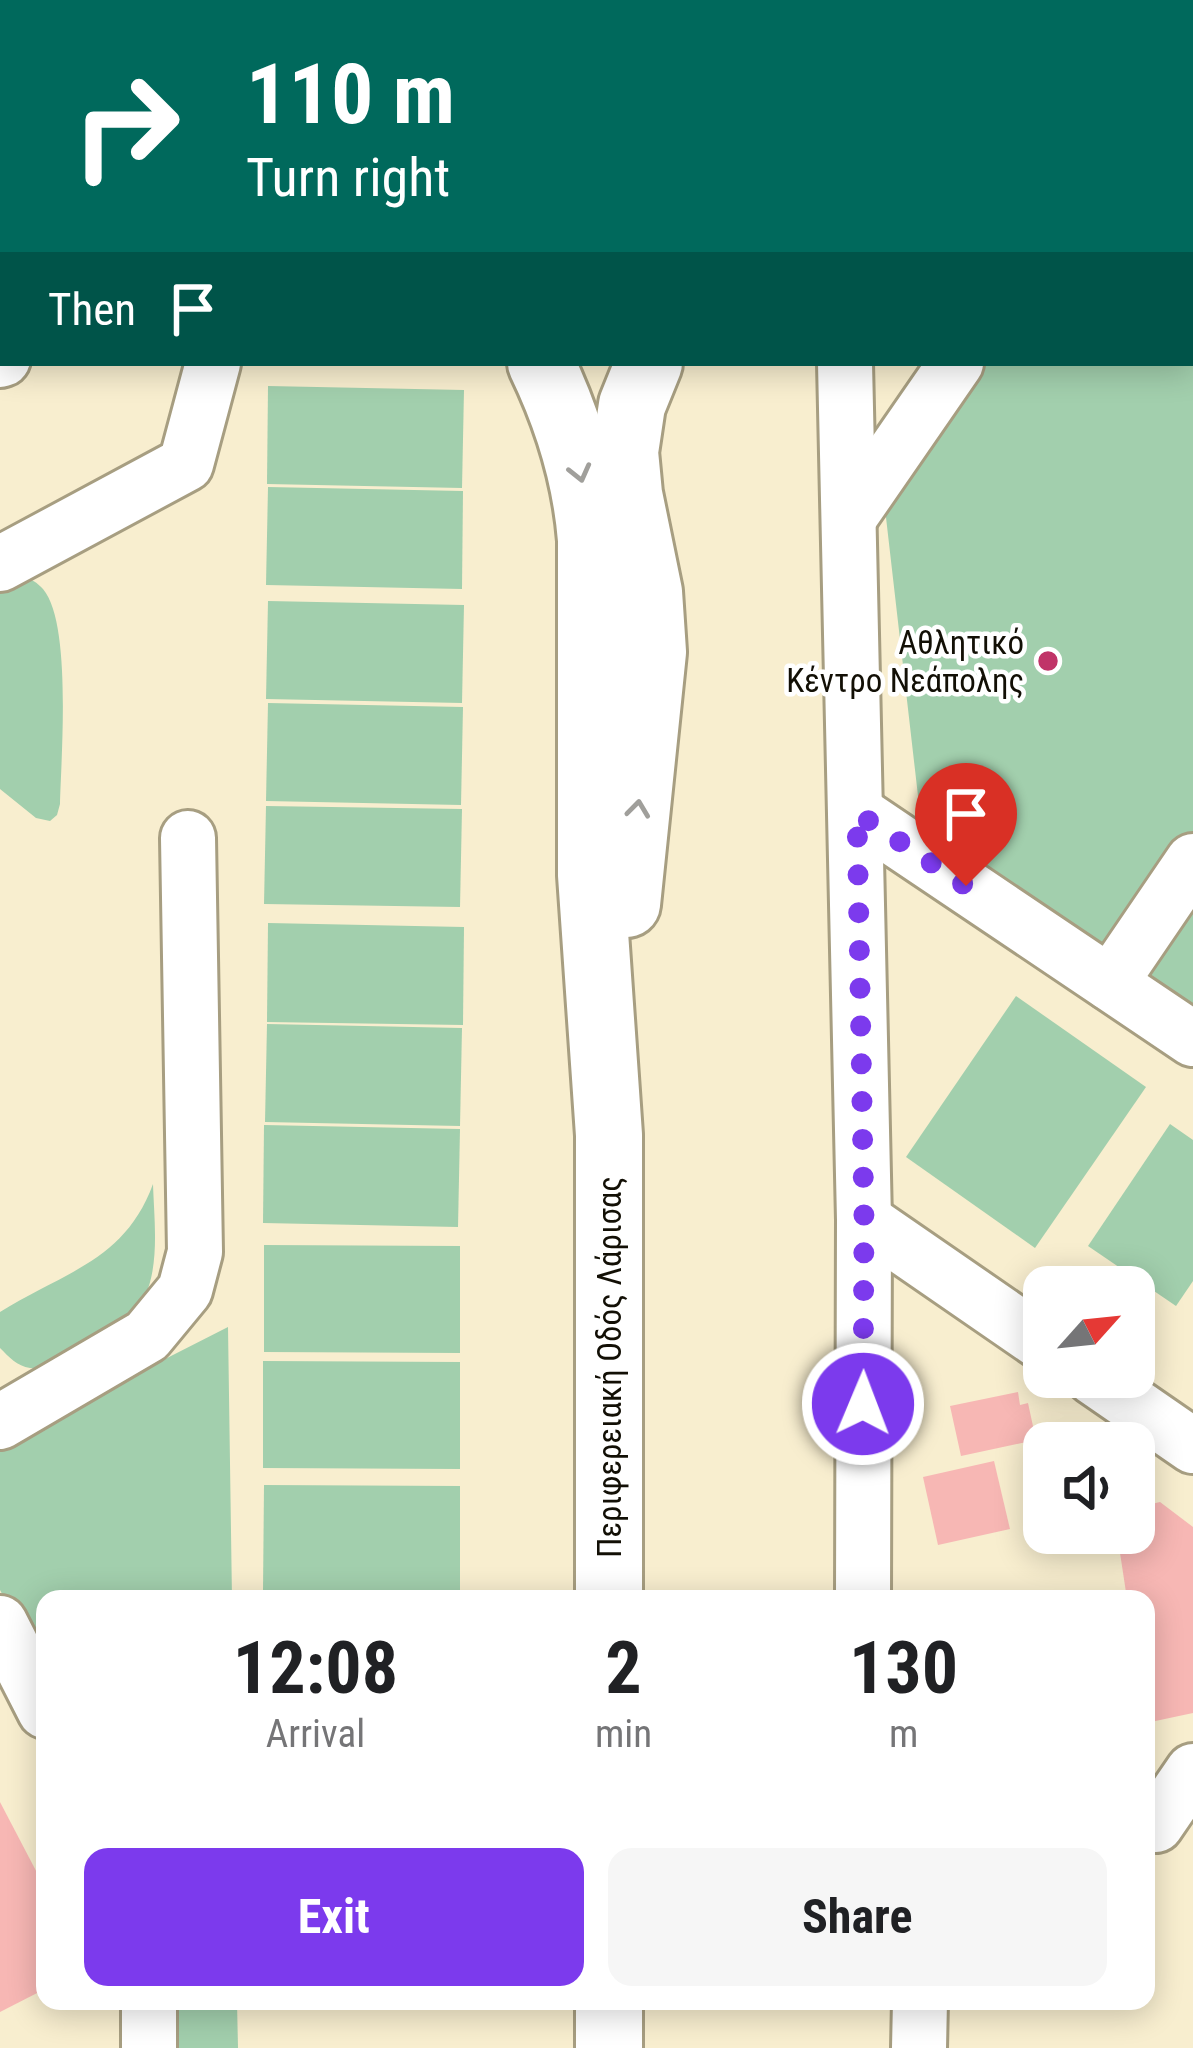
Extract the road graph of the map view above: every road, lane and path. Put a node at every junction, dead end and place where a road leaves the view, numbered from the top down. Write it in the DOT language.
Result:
graph roads {
  1 [pos="212,366"];
  2 [pos="542,366"];
  3 [pos="648,366"];
  4 [pos="845,366"];
  5 [pos="954,366"];
  6 [pos="851,514"];
  7 [pos="0,564"];
  8 [pos="857,813"];
  9 [pos="188,838"];
  10 [pos="1193,861"];
  11 [pos="1110,983"];
  12 [pos="1193,1039"];
  13 [pos="609,1135"];
  14 [pos="864,1220"];
  15 [pos="1023,1330"];
  16 [pos="1123,1398"];
  17 [pos="0,1422"];
  18 [pos="1193,1446"];
  19 [pos="609,1590"];
  20 [pos="863,1590"];
  21 [pos="0,1623"];
  22 [pos="36,1693"];
  23 [pos="1193,1771"];
  24 [pos="1165,1832"];
  25 [pos="149,2010"];
  26 [pos="609,2010"];
  27 [pos="920,2010"];
  28 [pos="149,2048"];
  29 [pos="609,2048"];
  30 [pos="919,2048"];
  1 -- 7 [label="street"];
  2 -- 13 [label="highway, one-way"];
  13 -- 3 [label="highway, one-way"];
  4 -- 6 [label="street"];
  5 -- 6 [label="street"];
  6 -- 8 [label="street"];
  8 -- 11 [label="street"];
  8 -- 14 [label="street"];
  9 -- 17 [label="street"];
  10 -- 11 [label="street"];
  11 -- 12 [label="street"];
  13 -- 19 [label="highway, Περιφερειακή Οδός Λάρισας"];
  14 -- 15 [label="street"];
  14 -- 20 [label="street"];
  16 -- 18 [label="street"];
  21 -- 22 [label="street"];
  23 -- 24 [label="street"];
  25 -- 28 [label="street"];
  26 -- 29 [label="highway"];
  27 -- 30 [label="street"];
}
